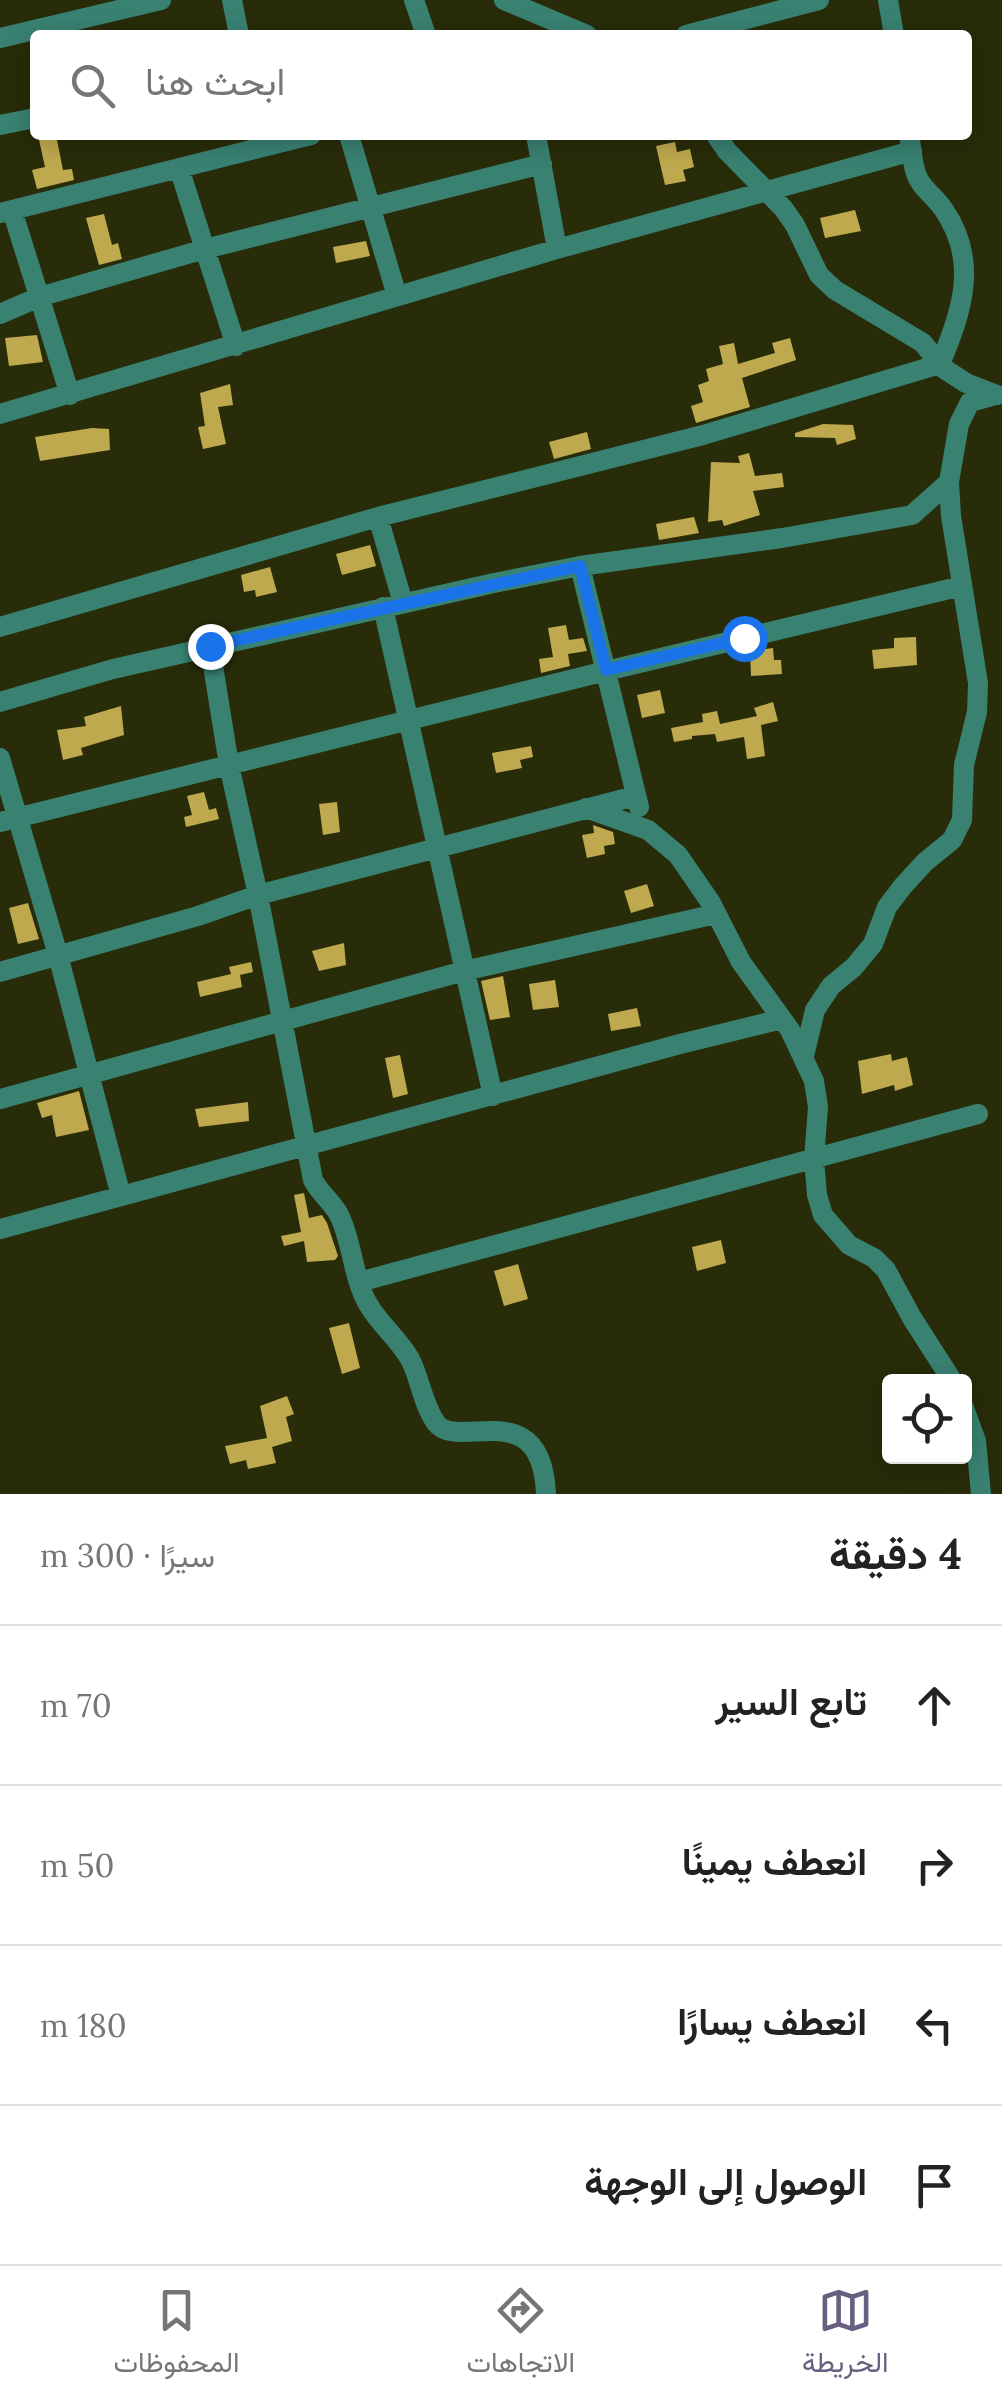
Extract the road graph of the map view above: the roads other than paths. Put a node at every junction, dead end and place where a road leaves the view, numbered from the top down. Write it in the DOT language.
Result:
graph roads {
  1 [pos="162,0"];
  2 [pos="232,0"];
  3 [pos="414,0"];
  4 [pos="504,0"];
  5 [pos="819,0"];
  6 [pos="888,0"];
  7 [pos="88,10"];
  8 [pos="238,30"];
  9 [pos="424,30"];
  10 [pos="575,30"];
  11 [pos="705,30"];
  12 [pos="893,30"];
  13 [pos="0,38"];
  14 [pos="30,119"];
  15 [pos="0,125"];
  16 [pos="291,140"];
  17 [pos="350,140"];
  18 [pos="537,140"];
  19 [pos="719,140"];
  20 [pos="911,143"];
  21 [pos="542,164"];
  22 [pos="179,168"];
  23 [pos="765,191"];
  24 [pos="369,206"];
  25 [pos="6,212"];
  26 [pos="205,249"];
  27 [pos="557,249"];
  28 [pos="39,296"];
  29 [pos="397,296"];
  30 [pos="0,314"];
  31 [pos="236,346"];
  32 [pos="940,364"];
  33 [pos="999,395"];
  34 [pos="70,396"];
  35 [pos="0,414"];
  36 [pos="950,482"];
  37 [pos="378,517"];
  38 [pos="580,566"];
  39 [pos="962,586"];
  40 [pos="393,605"];
  41 [pos="0,627"];
  42 [pos="210,646"];
  43 [pos="606,670"];
  44 [pos="0,702"];
  45 [pos="410,720"];
  46 [pos="0,758"];
  47 [pos="229,765"];
  48 [pos="635,796"];
  49 [pos="586,808"];
  50 [pos="8,820"];
  51 [pos="648,830"];
  52 [pos="437,848"];
  53 [pos="258,895"];
  54 [pos="716,914"];
  55 [pos="58,955"];
  56 [pos="464,971"];
  57 [pos="0,972"];
  58 [pos="782,1019"];
  59 [pos="282,1021"];
  60 [pos="804,1056"];
  61 [pos="87,1074"];
  62 [pos="493,1096"];
  63 [pos="0,1099"];
  64 [pos="978,1114"];
  65 [pos="308,1146"];
  66 [pos="814,1158"];
  67 [pos="122,1196"];
  68 [pos="0,1229"];
  69 [pos="359,1282"];
  70 [pos="949,1374"];
  71 [pos="972,1430"];
  72 [pos="546,1494"];
  73 [pos="981,1494"];
  1 -- 7 [label="street"];
  2 -- 8 [label="street"];
  3 -- 9 [label="street"];
  4 -- 10 [label="street"];
  5 -- 11 [label="street"];
  6 -- 12 [label="street"];
  7 -- 13 [label="street"];
  14 -- 15 [label="street"];
  16 -- 22 [label="street"];
  17 -- 24 [label="street"];
  18 -- 21 [label="street"];
  19 -- 23 [label="street"];
  20 -- 23 [label="street"];
  20 -- 32 [label="street"];
  21 -- 24 [label="street"];
  21 -- 27 [label="street"];
  22 -- 25 [label="street"];
  22 -- 26 [label="street"];
  23 -- 27 [label="street"];
  23 -- 32 [label="street"];
  24 -- 26 [label="street"];
  24 -- 29 [label="street"];
  25 -- 28 [label="street"];
  26 -- 28 [label="street"];
  26 -- 31 [label="street"];
  27 -- 29 [label="street"];
  28 -- 30 [label="street"];
  28 -- 34 [label="street"];
  29 -- 31 [label="street"];
  31 -- 34 [label="street"];
  32 -- 33 [label="street"];
  32 -- 37 [label="street"];
  33 -- 36 [label="street"];
  34 -- 35 [label="street"];
  36 -- 38 [label="street"];
  36 -- 39 [label="street"];
  37 -- 40 [label="street"];
  37 -- 41 [label="street"];
  38 -- 40 [label="street"];
  38 -- 43 [label="street"];
  39 -- 43 [label="street"];
  39 -- 60 [label="street"];
  40 -- 42 [label="street"];
  40 -- 45 [label="street"];
  42 -- 44 [label="street"];
  42 -- 47 [label="street"];
  43 -- 45 [label="street"];
  43 -- 48 [label="street"];
  45 -- 47 [label="street"];
  45 -- 52 [label="street"];
  46 -- 50 [label="street"];
  47 -- 50 [label="street"];
  47 -- 53 [label="street"];
  48 -- 49 [label="street"];
  48 -- 51 [label="street"];
  49 -- 51 [label="street"];
  49 -- 52 [label="street"];
  50 -- 55 [label="street"];
  51 -- 54 [label="street"];
  52 -- 53 [label="street"];
  52 -- 56 [label="street"];
  53 -- 55 [label="street"];
  53 -- 59 [label="street"];
  54 -- 56 [label="street"];
  54 -- 58 [label="street"];
  55 -- 57 [label="street"];
  55 -- 61 [label="street"];
  56 -- 59 [label="street"];
  56 -- 62 [label="street"];
  58 -- 60 [label="street"];
  58 -- 62 [label="street"];
  59 -- 61 [label="street"];
  59 -- 65 [label="street"];
  60 -- 66 [label="street"];
  61 -- 63 [label="street"];
  61 -- 67 [label="street"];
  62 -- 65 [label="street"];
  64 -- 66 [label="street"];
  65 -- 67 [label="street"];
  65 -- 69 [label="street"];
  66 -- 69 [label="street"];
  66 -- 70 [label="street"];
  67 -- 68 [label="street"];
  69 -- 72 [label="street"];
  71 -- 73 [label="street"];
}
